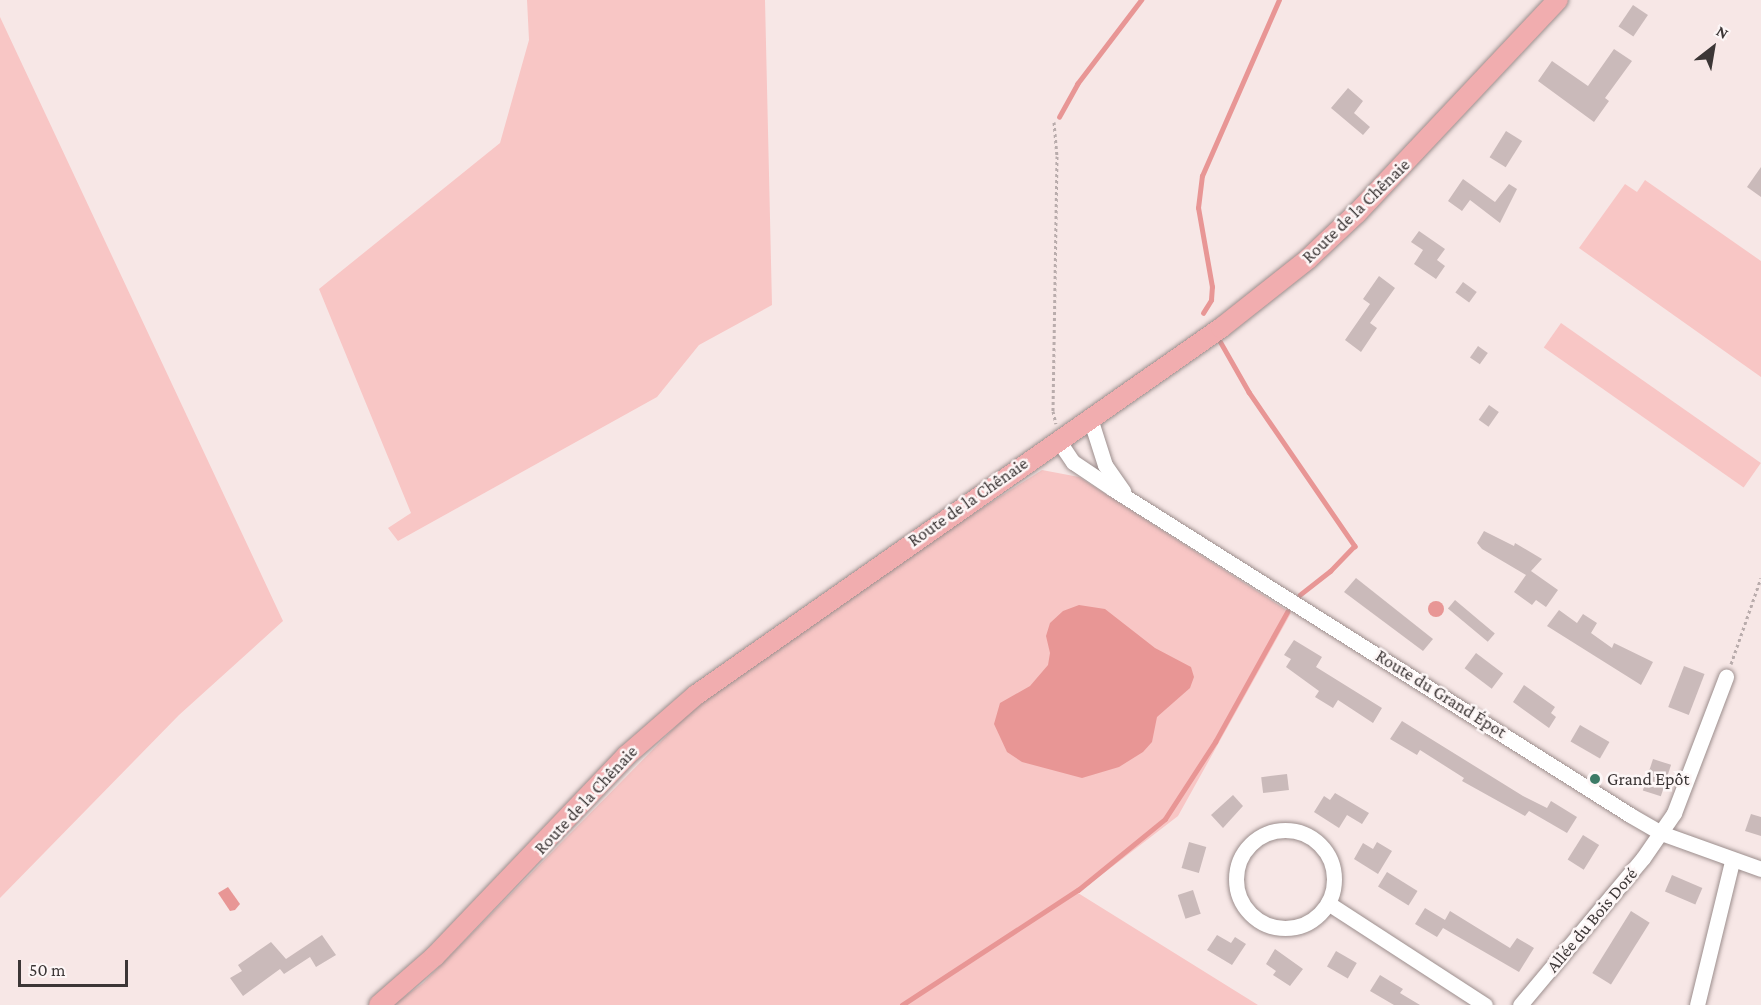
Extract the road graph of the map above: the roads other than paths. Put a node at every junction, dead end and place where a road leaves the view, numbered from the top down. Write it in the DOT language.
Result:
graph roads {
  1 [pos="1558,0"];
  2 [pos="1090,418"];
  3 [pos="1060,438"];
  4 [pos="1131,499"];
  5 [pos="1726,677"];
  6 [pos="1661,833"];
  7 [pos="1732,861"];
  8 [pos="1761,869"];
  9 [pos="1328,903"];
  10 [pos="379,1005"];
  11 [pos="1485,1005"];
  12 [pos="1520,1005"];
  13 [pos="1697,1005"];
  1 -- 2 [label="main road, Route de la Chênaie"];
  2 -- 3 [label="main road, Route de la Chênaie"];
  2 -- 4 [label="street, Route du Grand Épot"];
  3 -- 4 [label="street, Route du Grand Épot"];
  3 -- 10 [label="main road, Route de la Chênaie"];
  4 -- 6 [label="street, Route du Grand Épot"];
  5 -- 6 [label="street, Allée du Bois Doré"];
  6 -- 7 [label="street, Route du Grand Épot"];
  6 -- 12 [label="street, Allée du Bois Doré"];
  7 -- 8 [label="street, Route du Grand Épot"];
  7 -- 13 [label="street"];
  9 -- 9 [label="street"];
  9 -- 11 [label="street"];
}
